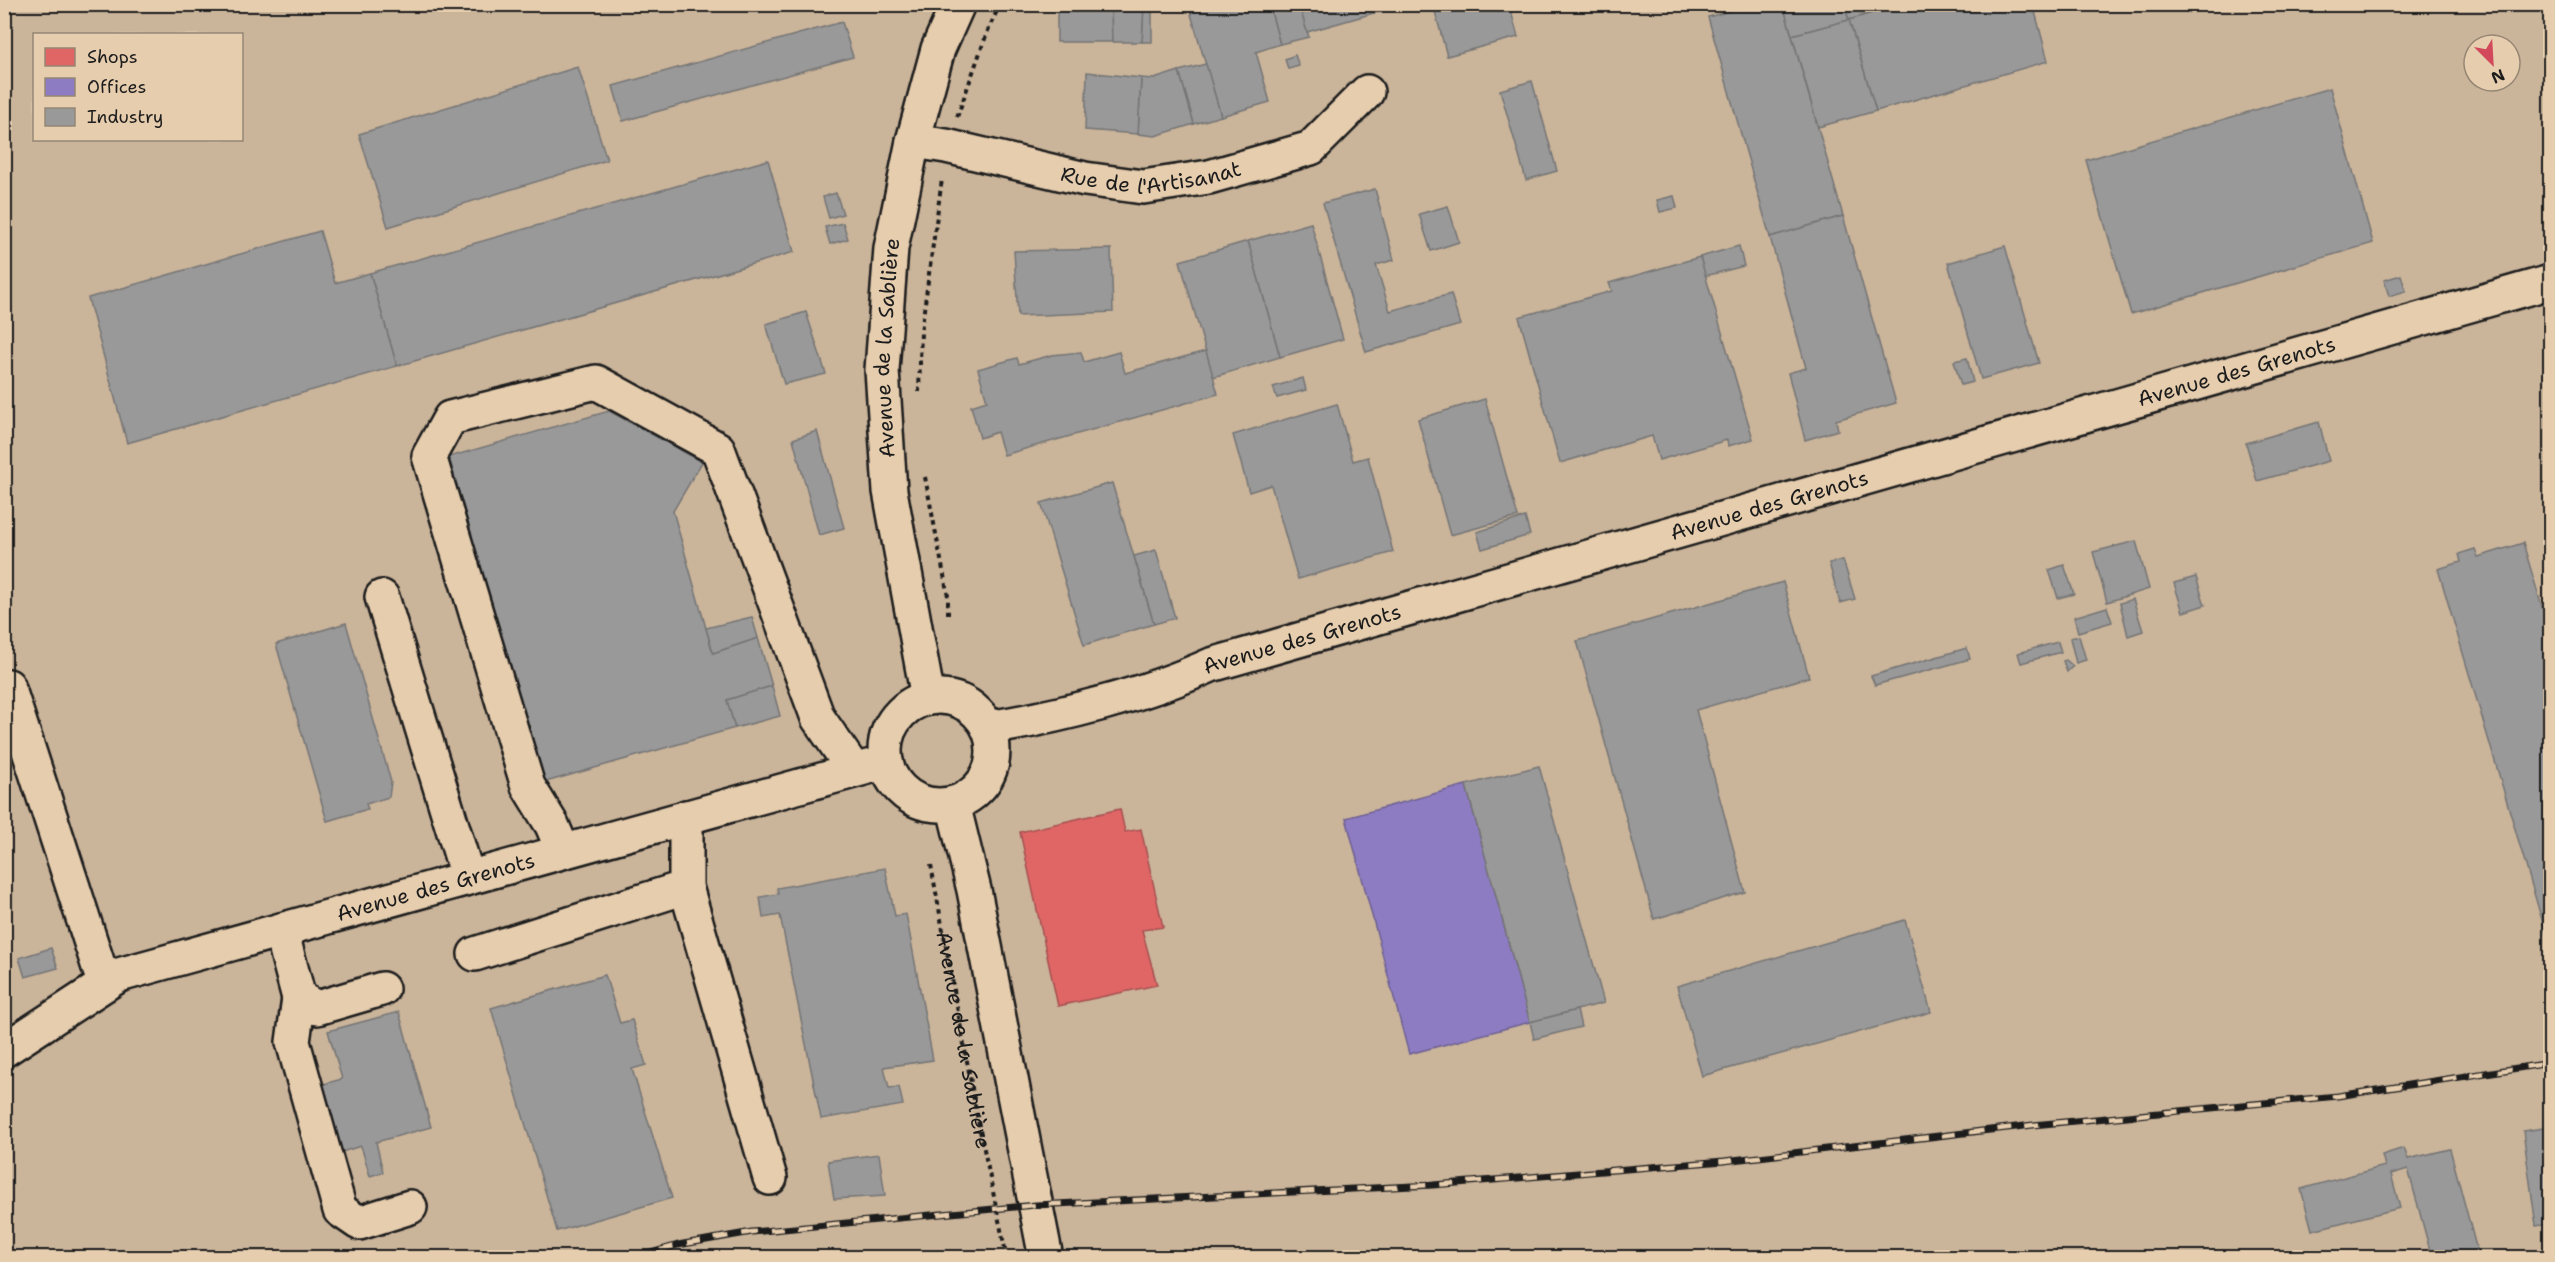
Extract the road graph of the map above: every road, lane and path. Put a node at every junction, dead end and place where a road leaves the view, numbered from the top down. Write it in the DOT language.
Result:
graph roads {
  1 [pos="958,4"];
  2 [pos="1000,4"];
  3 [pos="1367,92"];
  4 [pos="913,141"];
  5 [pos="946,146"];
  6 [pos="2550,282"];
  7 [pos="919,399"];
  8 [pos="922,466"];
  9 [pos="382,597"];
  10 [pos="948,616"];
  11 [pos="8,686"];
  12 [pos="928,698"];
  13 [pos="989,728"];
  14 [pos="886,762"];
  15 [pos="854,770"];
  16 [pos="953,804"];
  17 [pos="686,817"];
  18 [pos="964,848"];
  19 [pos="563,851"];
  20 [pos="468,878"];
  21 [pos="686,887"];
  22 [pos="281,930"];
  23 [pos="475,954"];
  24 [pos="104,983"];
  25 [pos="382,989"];
  26 [pos="299,998"];
  27 [pos="4,1050"];
  28 [pos="770,1178"];
  29 [pos="410,1207"];
  30 [pos="1039,1253"];
  31 [pos="1007,1257"];
  1 -- 4 [label="street, Avenue de la Sablière"];
  2 -- 5 [label="path"];
  3 -- 5 [label="street, Rue de l'Artisanat"];
  4 -- 5 [label="street, Rue de l'Artisanat"];
  4 -- 12 [label="street, Avenue de la Sablière"];
  5 -- 7 [label="path"];
  6 -- 13 [label="street, Avenue des Grenots"];
  8 -- 10 [label="path"];
  9 -- 20 [label="street"];
  11 -- 24 [label="street"];
  12 -- 13 [label="street"];
  12 -- 14 [label="street"];
  13 -- 16 [label="street"];
  14 -- 15 [label="street, Avenue des Grenots"];
  14 -- 16 [label="street"];
  15 -- 17 [label="street, Avenue des Grenots"];
  15 -- 19 [label="street"];
  16 -- 18 [label="street, Avenue de la Sablière"];
  17 -- 19 [label="street, Avenue des Grenots"];
  17 -- 21 [label="street"];
  18 -- 30 [label="street, Avenue de la Sablière"];
  18 -- 31 [label="path, Avenue de la Sablière"];
  19 -- 20 [label="street, Avenue des Grenots"];
  20 -- 22 [label="street, Avenue des Grenots"];
  21 -- 23 [label="street"];
  21 -- 28 [label="street"];
  22 -- 24 [label="street, Avenue des Grenots"];
  22 -- 26 [label="street"];
  24 -- 27 [label="street, Avenue des Grenots"];
  25 -- 26 [label="street"];
  26 -- 29 [label="street"];
}
